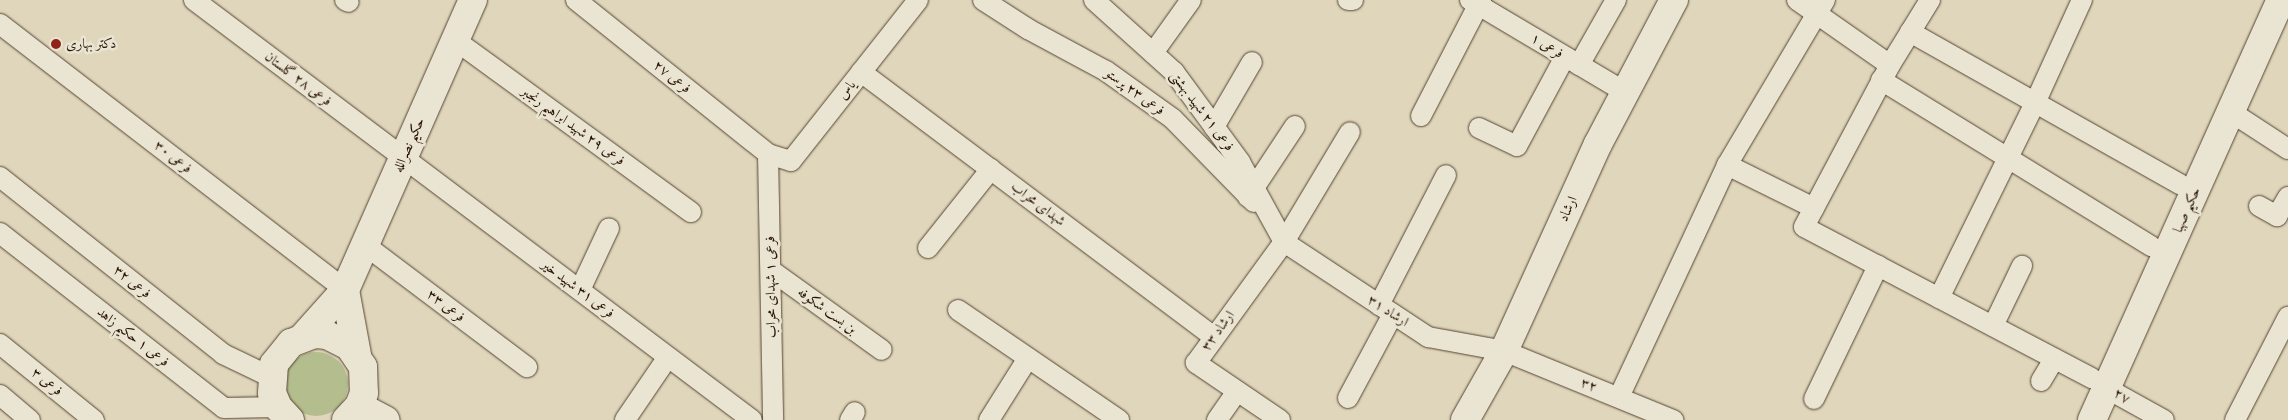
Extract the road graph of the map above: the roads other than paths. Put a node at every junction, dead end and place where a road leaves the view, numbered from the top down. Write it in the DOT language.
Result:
graph roads {
  1 [pos="194,0"];
  2 [pos="473,0"];
  3 [pos="576,0"];
  4 [pos="918,0"];
  5 [pos="983,0"];
  6 [pos="1094,0"];
  7 [pos="1191,0"];
  8 [pos="1348,0"];
  9 [pos="1353,0"];
  10 [pos="1616,0"];
  11 [pos="1674,0"];
  12 [pos="1798,0"];
  13 [pos="1930,0"];
  14 [pos="2082,0"];
  15 [pos="2278,1"];
  16 [pos="1476,2"];
  17 [pos="1820,6"];
  18 [pos="0,24"];
  19 [pos="1910,32"];
  20 [pos="456,40"];
  21 [pos="1153,53"];
  22 [pos="1572,61"];
  23 [pos="1252,62"];
  24 [pos="861,72"];
  25 [pos="1886,72"];
  26 [pos="1624,92"];
  27 [pos="2036,103"];
  28 [pos="2231,112"];
  29 [pos="1421,116"];
  30 [pos="1295,126"];
  31 [pos="1214,127"];
  32 [pos="1479,128"];
  33 [pos="1350,132"];
  34 [pos="2288,148"];
  35 [pos="768,154"];
  36 [pos="2009,156"];
  37 [pos="403,159"];
  38 [pos="1727,165"];
  39 [pos="991,169"];
  40 [pos="1446,175"];
  41 [pos="0,177"];
  42 [pos="2187,188"];
  43 [pos="1251,193"];
  44 [pos="2288,197"];
  45 [pos="2259,206"];
  46 [pos="1814,208"];
  47 [pos="691,212"];
  48 [pos="609,228"];
  49 [pos="0,233"];
  50 [pos="1284,242"];
  51 [pos="365,245"];
  52 [pos="2151,246"];
  53 [pos="928,248"];
  54 [pos="1878,266"];
  55 [pos="2022,266"];
  56 [pos="772,272"];
  57 [pos="345,290"];
  58 [pos="580,290"];
  59 [pos="1939,298"];
  60 [pos="958,310"];
  61 [pos="1386,310"];
  62 [pos="2288,317"];
  63 [pos="1993,326"];
  64 [pos="303,337"];
  65 [pos="1214,337"];
  66 [pos="0,344"];
  67 [pos="882,350"];
  68 [pos="1504,351"];
  69 [pos="357,355"];
  70 [pos="668,357"];
  71 [pos="1028,358"];
  72 [pos="2054,359"];
  73 [pos="527,367"];
  74 [pos="271,377"];
  75 [pos="2041,381"];
  76 [pos="2099,383"];
  77 [pos="1237,391"];
  78 [pos="0,396"];
  79 [pos="1619,397"];
  80 [pos="1348,398"];
  81 [pos="1814,399"];
  82 [pos="352,413"];
  83 [pos="284,414"];
  84 [pos="30,420"];
  85 [pos="94,420"];
  86 [pos="385,420"];
  87 [pos="625,420"];
  88 [pos="752,420"];
  89 [pos="773,420"];
  90 [pos="989,420"];
  91 [pos="1119,420"];
  92 [pos="1217,420"];
  93 [pos="1280,420"];
  94 [pos="1465,420"];
  95 [pos="1673,420"];
  96 [pos="2073,420"];
  97 [pos="2092,420"];
  98 [pos="2164,420"];
  99 [pos="2235,420"];
  1 -- 37 [label="street, فرعی ۲۸ گلستان"];
  2 -- 20 [label="street, حکیم نصرالله"];
  3 -- 35 [label="street, فرعی ۲۷"];
  4 -- 24 [label="street, یاس"];
  5 -- 43 [label="street, فرعی ۲۳ پرستو"];
  6 -- 21 [label="street, فرعی ۲۱ شهید بهشتی"];
  7 -- 21 [label="street"];
  8 -- 9 [label="street"];
  10 -- 22 [label="street"];
  11 -- 26 [label="street, ارشاد"];
  12 -- 17 [label="street"];
  13 -- 19 [label="street"];
  14 -- 27 [label="street"];
  15 -- 28 [label="street, حکیم صهبا"];
  15 -- 42 [label="street, حکیم صهبا"];
  16 -- 22 [label="street, فرعی ۱"];
  16 -- 29 [label="street"];
  17 -- 25 [label="street"];
  17 -- 38 [label="street"];
  18 -- 57 [label="street, فرعی ۳۰"];
  19 -- 25 [label="street"];
  19 -- 27 [label="street"];
  20 -- 37 [label="street, حکیم نصرالله"];
  20 -- 47 [label="street, فرعی ۲۹ شهید ابراهیم رنجبر"];
  21 -- 31 [label="street, فرعی ۲۱ شهید بهشتی"];
  22 -- 26 [label="street, فرعی ۱"];
  22 -- 32 [label="street"];
  23 -- 31 [label="street"];
  24 -- 35 [label="street, یاس"];
  24 -- 39 [label="street, شهدای محراب"];
  25 -- 36 [label="street"];
  25 -- 46 [label="street"];
  26 -- 68 [label="street, ارشاد"];
  27 -- 36 [label="street"];
  27 -- 42 [label="street"];
  28 -- 34 [label="street"];
  28 -- 42 [label="street, حکیم صهبا"];
  30 -- 43 [label="street"];
  31 -- 43 [label="street, فرعی ۲۱ شهید بهشتی"];
  33 -- 50 [label="street, ارشاد ۳۳"];
  35 -- 56 [label="street, فرعی ۱ شهدای محراب"];
  36 -- 52 [label="street"];
  36 -- 59 [label="street"];
  37 -- 51 [label="street, حکیم نصرالله"];
  37 -- 58 [label="street, فرعی ۳۱ شهید خیر"];
  38 -- 46 [label="street"];
  38 -- 79 [label="street"];
  39 -- 53 [label="street"];
  39 -- 65 [label="street, شهدای محراب"];
  40 -- 61 [label="street"];
  41 -- 74 [label="street, فرعی ۳۲"];
  42 -- 52 [label="street, حکیم صهبا"];
  42 -- 76 [label="street, حکیم صهبا"];
  43 -- 50 [label="street, فرعی ۲۱ شهید بهشتی"];
  44 -- 45 [label="street"];
  46 -- 54 [label="street, ۲۷"];
  48 -- 58 [label="street"];
  49 -- 83 [label="street, فرعی ۱ حکیم زاهد"];
  50 -- 61 [label="street, ارشاد ۳۱"];
  50 -- 65 [label="street, ارشاد ۳۳"];
  51 -- 57 [label="street, حکیم نصرالله"];
  51 -- 73 [label="street, فرعی ۳۳"];
  52 -- 76 [label="street, حکیم صهبا"];
  54 -- 59 [label="street, ۲۷"];
  54 -- 81 [label="street"];
  55 -- 63 [label="street"];
  56 -- 67 [label="street, بن بست شکوفه"];
  56 -- 89 [label="street, فرعی ۱ شهدای محراب"];
  57 -- 64 [label="street, حکیم نصرالله"];
  57 -- 69 [label="street"];
  58 -- 70 [label="street, فرعی ۳۱ شهید خیر"];
  59 -- 63 [label="street, ۲۷"];
  60 -- 71 [label="street"];
  61 -- 68 [label="street, ارشاد ۳۱"];
  61 -- 80 [label="street"];
  62 -- 99 [label="street"];
  63 -- 72 [label="street, ۲۷"];
  64 -- 69 [label="street"];
  64 -- 74 [label="street, حکیم نصرالله"];
  65 -- 77 [label="street, ارشاد ۳۳"];
  66 -- 85 [label="street, فرعی ۳"];
  68 -- 79 [label="street, ۳۲"];
  68 -- 94 [label="street, ارشاد"];
  69 -- 82 [label="street"];
  70 -- 87 [label="street"];
  70 -- 88 [label="street, فرعی ۳۱ شهید خیر"];
  71 -- 90 [label="street"];
  71 -- 91 [label="street"];
  72 -- 75 [label="street"];
  72 -- 76 [label="street, ۲۷"];
  74 -- 83 [label="street"];
  76 -- 96 [label="street, حکیم صهبا"];
  76 -- 97 [label="street, حکیم صهبا"];
  76 -- 98 [label="street, ۲۷"];
  77 -- 92 [label="street"];
  77 -- 93 [label="street, ارشاد ۳۳"];
  78 -- 84 [label="street"];
  79 -- 95 [label="street, ۳۲"];
  82 -- 86 [label="street"];
}
